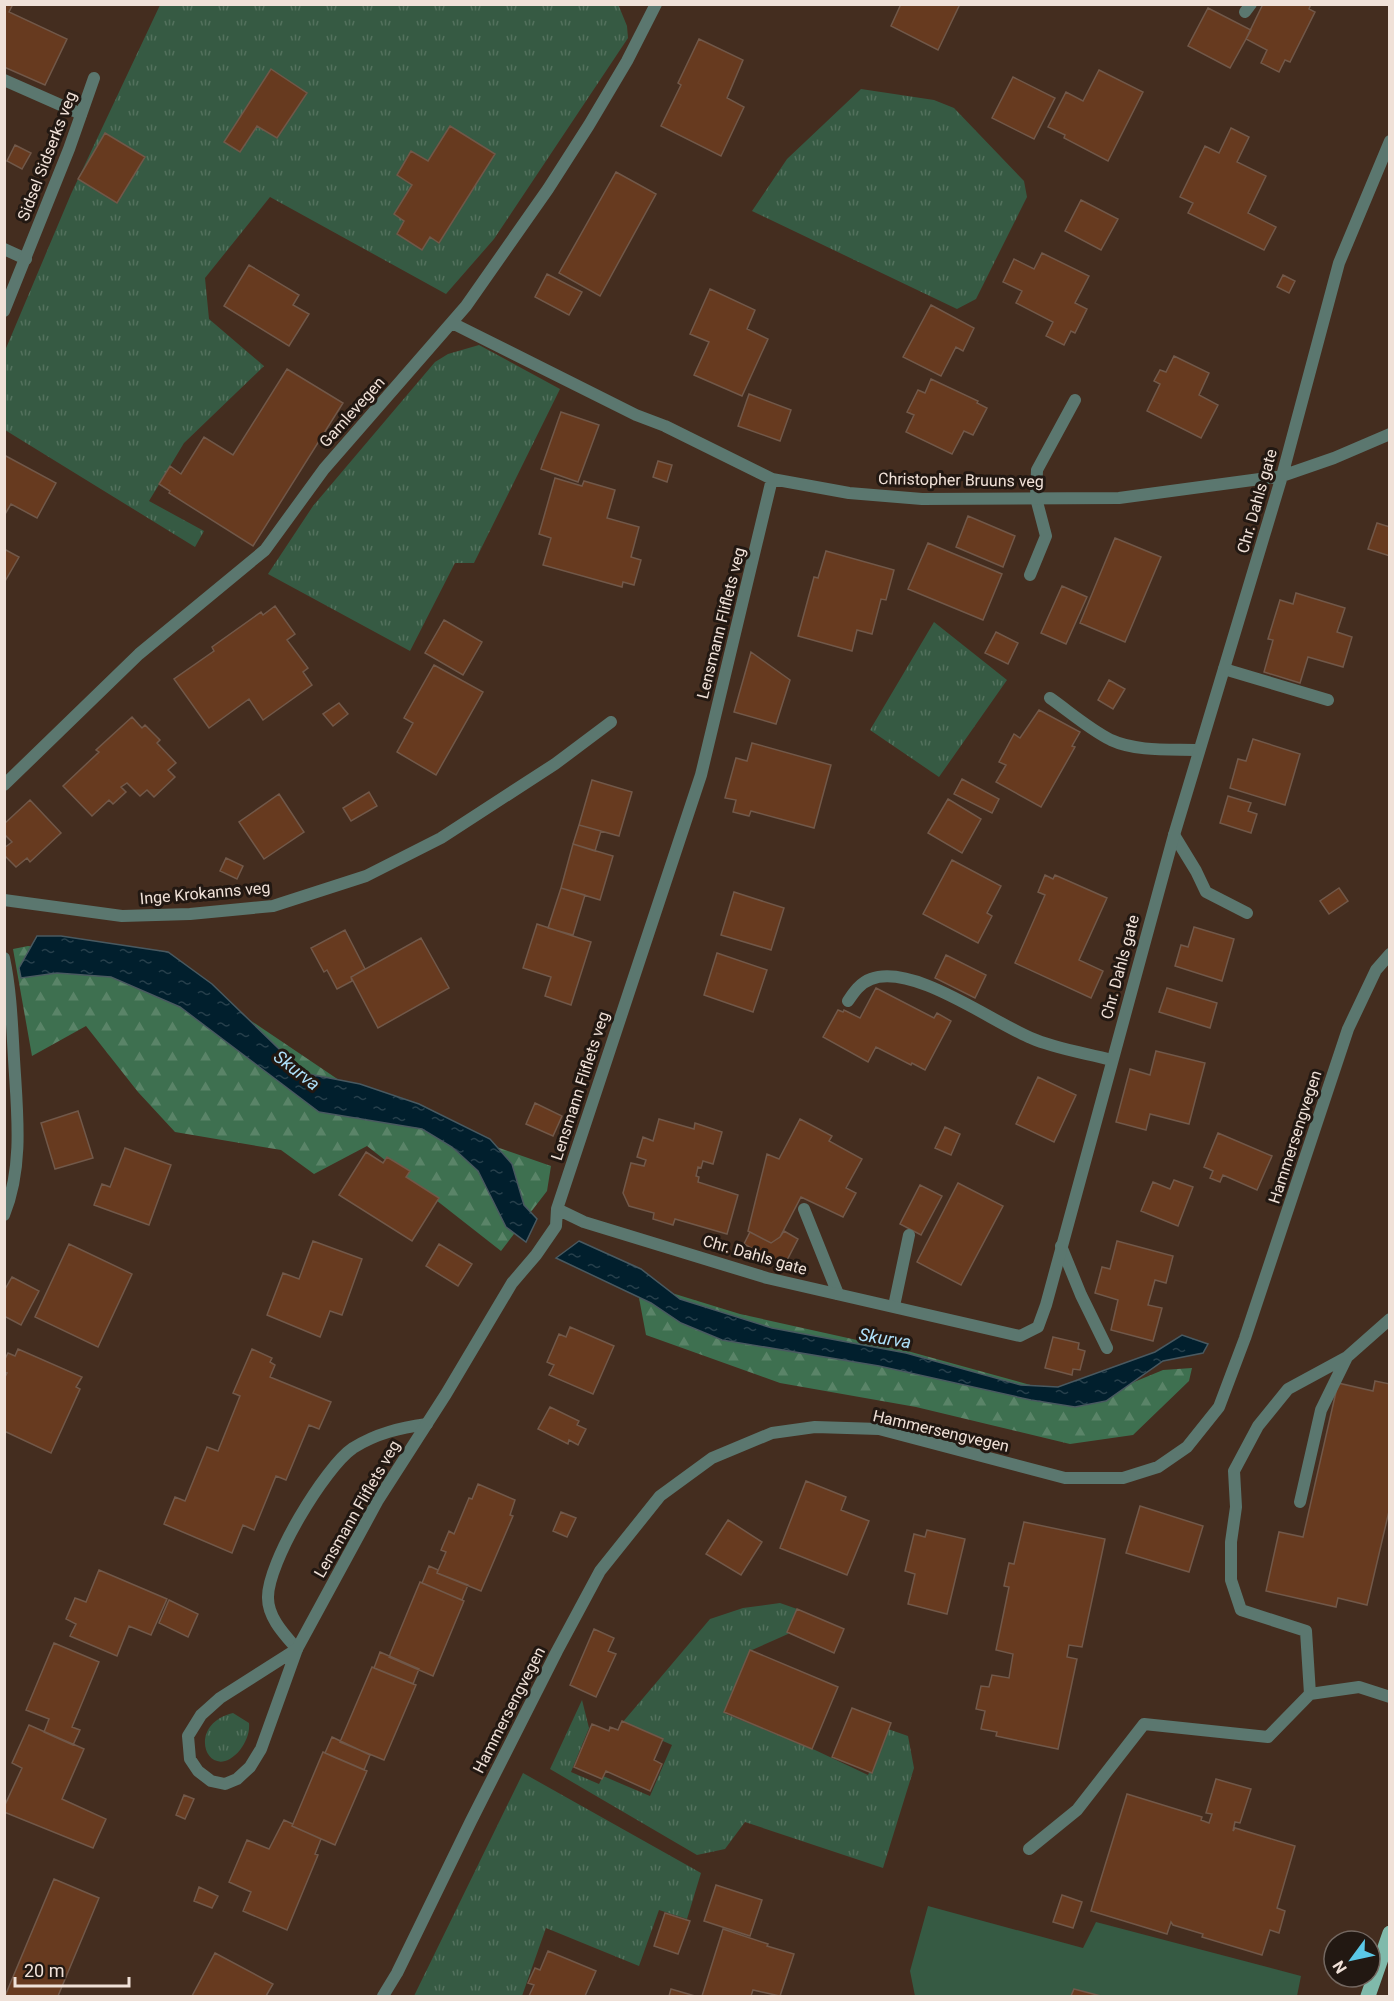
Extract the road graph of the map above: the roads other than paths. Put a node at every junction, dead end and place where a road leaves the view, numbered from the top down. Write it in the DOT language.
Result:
graph roads {
  1 [pos="656,4"];
  2 [pos="94,78"];
  3 [pos="4,81"];
  4 [pos="81,114"];
  5 [pos="1389,141"];
  6 [pos="4,249"];
  7 [pos="26,259"];
  8 [pos="4,311"];
  9 [pos="452,323"];
  10 [pos="1075,400"];
  11 [pos="1389,434"];
  12 [pos="1282,476"];
  13 [pos="772,479"];
  14 [pos="1036,498"];
  15 [pos="1030,576"];
  16 [pos="1224,669"];
  17 [pos="1050,698"];
  18 [pos="1328,700"];
  19 [pos="611,722"];
  20 [pos="1199,750"];
  21 [pos="4,785"];
  22 [pos="1174,834"];
  23 [pos="4,900"];
  24 [pos="1246,913"];
  25 [pos="1389,954"];
  26 [pos="4,958"];
  27 [pos="848,1001"];
  28 [pos="1112,1060"];
  29 [pos="557,1209"];
  30 [pos="804,1209"];
  31 [pos="4,1215"];
  32 [pos="909,1235"];
  33 [pos="1061,1246"];
  34 [pos="838,1294"];
  35 [pos="894,1306"];
  36 [pos="1389,1319"];
  37 [pos="1107,1348"];
  38 [pos="1347,1357"];
  39 [pos="427,1424"];
  40 [pos="1300,1502"];
  41 [pos="297,1649"];
  42 [pos="1310,1694"];
  43 [pos="1389,1697"];
  44 [pos="1029,1849"];
  45 [pos="1389,1933"];
  46 [pos="383,1996"];
  47 [pos="1368,1996"];
  1 -- 9 [label="street, Gamlevegen"];
  2 -- 4 [label="street, Sidsel Sidserks veg"];
  3 -- 4 [label="street"];
  4 -- 7 [label="street, Sidsel Sidserks veg"];
  5 -- 12 [label="street, Chr. Dahls gate"];
  6 -- 7 [label="street"];
  7 -- 8 [label="street, Sidsel Sidserks veg"];
  9 -- 13 [label="street, Christopher Bruuns veg"];
  9 -- 21 [label="street, Gamlevegen"];
  10 -- 14 [label="street"];
  11 -- 12 [label="street, Christopher Bruuns veg"];
  12 -- 14 [label="street, Christopher Bruuns veg"];
  12 -- 16 [label="street, Chr. Dahls gate"];
  13 -- 14 [label="street, Christopher Bruuns veg"];
  13 -- 29 [label="street, Lensmann Fliflets veg"];
  14 -- 15 [label="street"];
  16 -- 18 [label="street"];
  16 -- 20 [label="street, Chr. Dahls gate"];
  17 -- 20 [label="street"];
  19 -- 23 [label="street, Inge Krokanns veg"];
  20 -- 22 [label="street, Chr. Dahls gate"];
  22 -- 24 [label="street"];
  22 -- 28 [label="street, Chr. Dahls gate"];
  25 -- 46 [label="street, Hammersengvegen"];
  26 -- 31 [label="street"];
  27 -- 28 [label="street"];
  28 -- 33 [label="street, Chr. Dahls gate"];
  29 -- 34 [label="street, Chr. Dahls gate"];
  29 -- 39 [label="street, Lensmann Fliflets veg"];
  30 -- 34 [label="street"];
  32 -- 35 [label="street"];
  33 -- 35 [label="street, Chr. Dahls gate"];
  33 -- 37 [label="street"];
  34 -- 35 [label="street, Chr. Dahls gate"];
  36 -- 38 [label="street"];
  38 -- 40 [label="street"];
  38 -- 42 [label="street"];
  39 -- 41 [label="street, Lensmann Fliflets veg"];
  39 -- 41 [label="street"];
  41 -- 41 [label="street, Lensmann Fliflets veg"];
  42 -- 43 [label="street"];
  42 -- 44 [label="street"];
  45 -- 47 [label="main road"];
}
